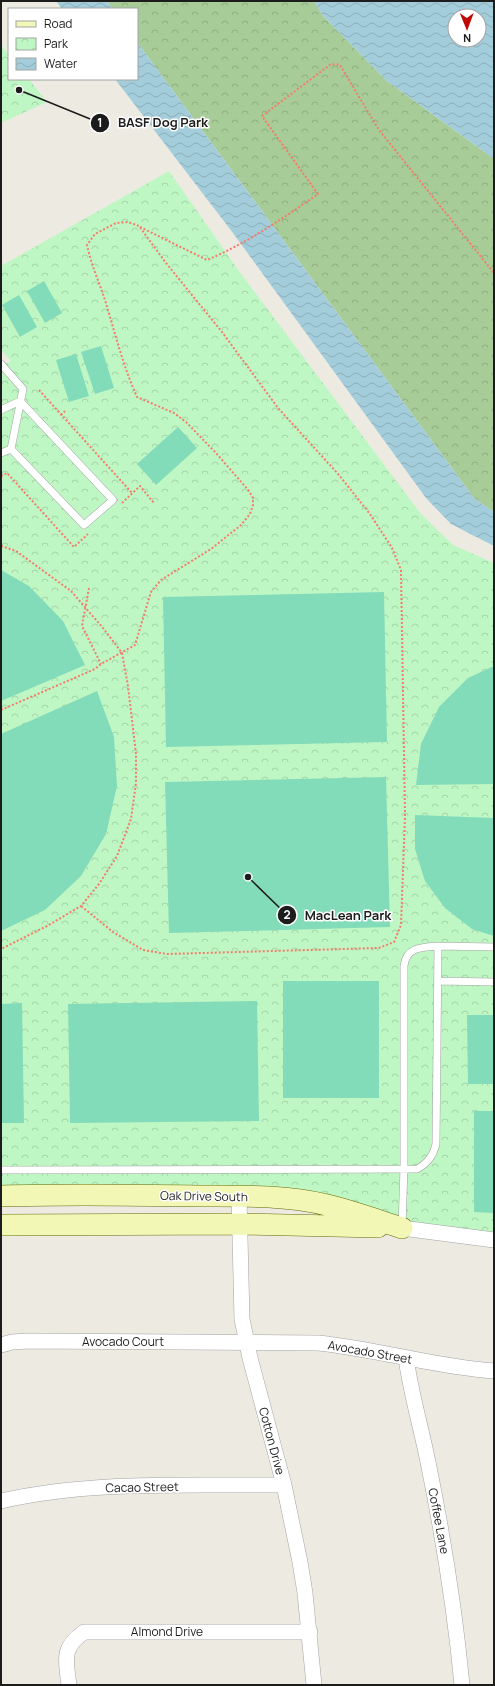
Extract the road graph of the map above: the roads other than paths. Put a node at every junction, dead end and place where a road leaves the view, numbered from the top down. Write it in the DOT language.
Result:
graph roads {
  1 [pos="1,364"];
  2 [pos="20,401"];
  3 [pos="1,410"];
  4 [pos="11,449"];
  5 [pos="1,453"];
  6 [pos="438,946"];
  7 [pos="494,947"];
  8 [pos="439,981"];
  9 [pos="494,982"];
  10 [pos="404,1168"];
  11 [pos="1,1170"];
  12 [pos="1,1196"];
  13 [pos="239,1196"];
  14 [pos="240,1224"];
  15 [pos="1,1225"];
  16 [pos="402,1228"];
  17 [pos="494,1240"];
  18 [pos="246,1342"];
  19 [pos="1,1345"];
  20 [pos="406,1358"];
  21 [pos="494,1372"];
  22 [pos="284,1486"];
  23 [pos="1,1501"];
  24 [pos="310,1632"];
  25 [pos="69,1685"];
  26 [pos="314,1685"];
  27 [pos="462,1685"];
  1 -- 2 [label="lane"];
  2 -- 3 [label="lane"];
  2 -- 4 [label="lane"];
  2 -- 4 [label="lane"];
  4 -- 5 [label="lane"];
  6 -- 7 [label="lane"];
  6 -- 8 [label="lane"];
  6 -- 10 [label="lane"];
  8 -- 9 [label="lane"];
  8 -- 10 [label="lane"];
  10 -- 11 [label="lane"];
  10 -- 16 [label="lane"];
  12 -- 13 [label="street, Oak Drive South"];
  13 -- 14 [label="street, Cotton Drive"];
  13 -- 16 [label="street, Oak Drive South"];
  14 -- 15 [label="street, Oak Drive South"];
  14 -- 16 [label="street, Oak Drive South"];
  14 -- 18 [label="street, Cotton Drive"];
  16 -- 17 [label="street, Oak Drive South"];
  18 -- 19 [label="street, Avocado Court"];
  18 -- 20 [label="street, Avocado Street"];
  18 -- 22 [label="street, Cotton Drive"];
  20 -- 21 [label="street, Avocado Street"];
  20 -- 27 [label="street, Coffee Lane"];
  22 -- 23 [label="street, Cacao Street"];
  22 -- 24 [label="street, Cotton Drive"];
  24 -- 25 [label="street, Almond Drive"];
  24 -- 26 [label="street, Cotton Drive"];
}
